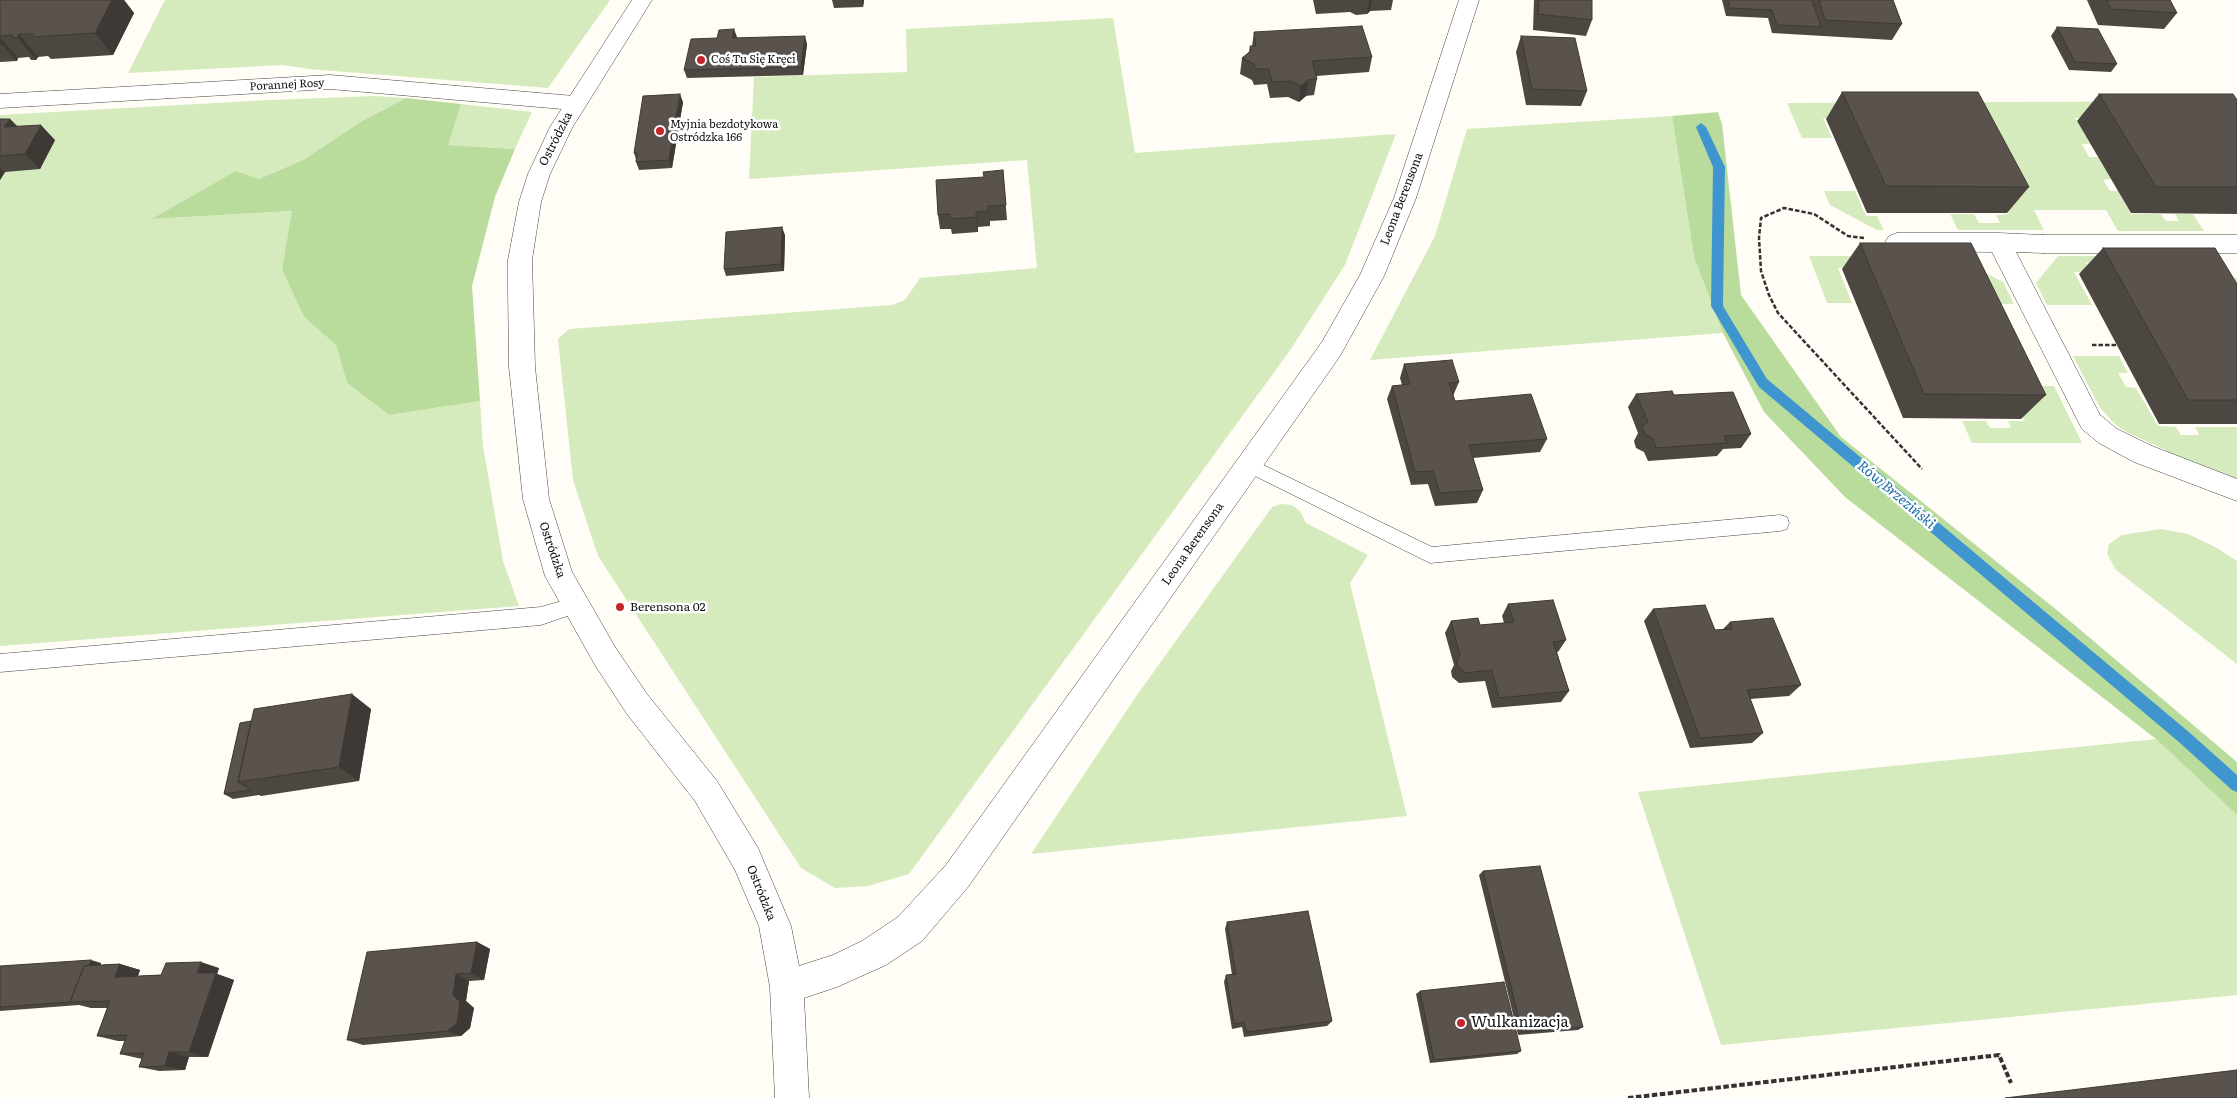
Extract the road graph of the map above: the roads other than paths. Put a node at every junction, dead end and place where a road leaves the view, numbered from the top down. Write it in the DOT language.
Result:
graph roads {
  1 [pos="642,0"];
  2 [pos="1469,0"];
  3 [pos="0,101"];
  4 [pos="574,103"];
  5 [pos="1897,242"];
  6 [pos="1999,242"];
  7 [pos="2237,244"];
  8 [pos="1249,465"];
  9 [pos="2237,490"];
  10 [pos="1780,523"];
  11 [pos="576,604"];
  12 [pos="0,663"];
  13 [pos="787,987"];
  14 [pos="792,1098"];
  1 -- 4 [label="street, Ostródzka"];
  2 -- 8 [label="street, Leona Berensona"];
  3 -- 4 [label="street, Porannej Rosy"];
  4 -- 11 [label="street, Ostródzka"];
  5 -- 6 [label="street"];
  6 -- 7 [label="street"];
  6 -- 9 [label="street"];
  8 -- 10 [label="lane"];
  8 -- 13 [label="street, Leona Berensona"];
  11 -- 12 [label="lane"];
  11 -- 13 [label="street, Ostródzka"];
  13 -- 14 [label="street, Ostródzka"];
}
